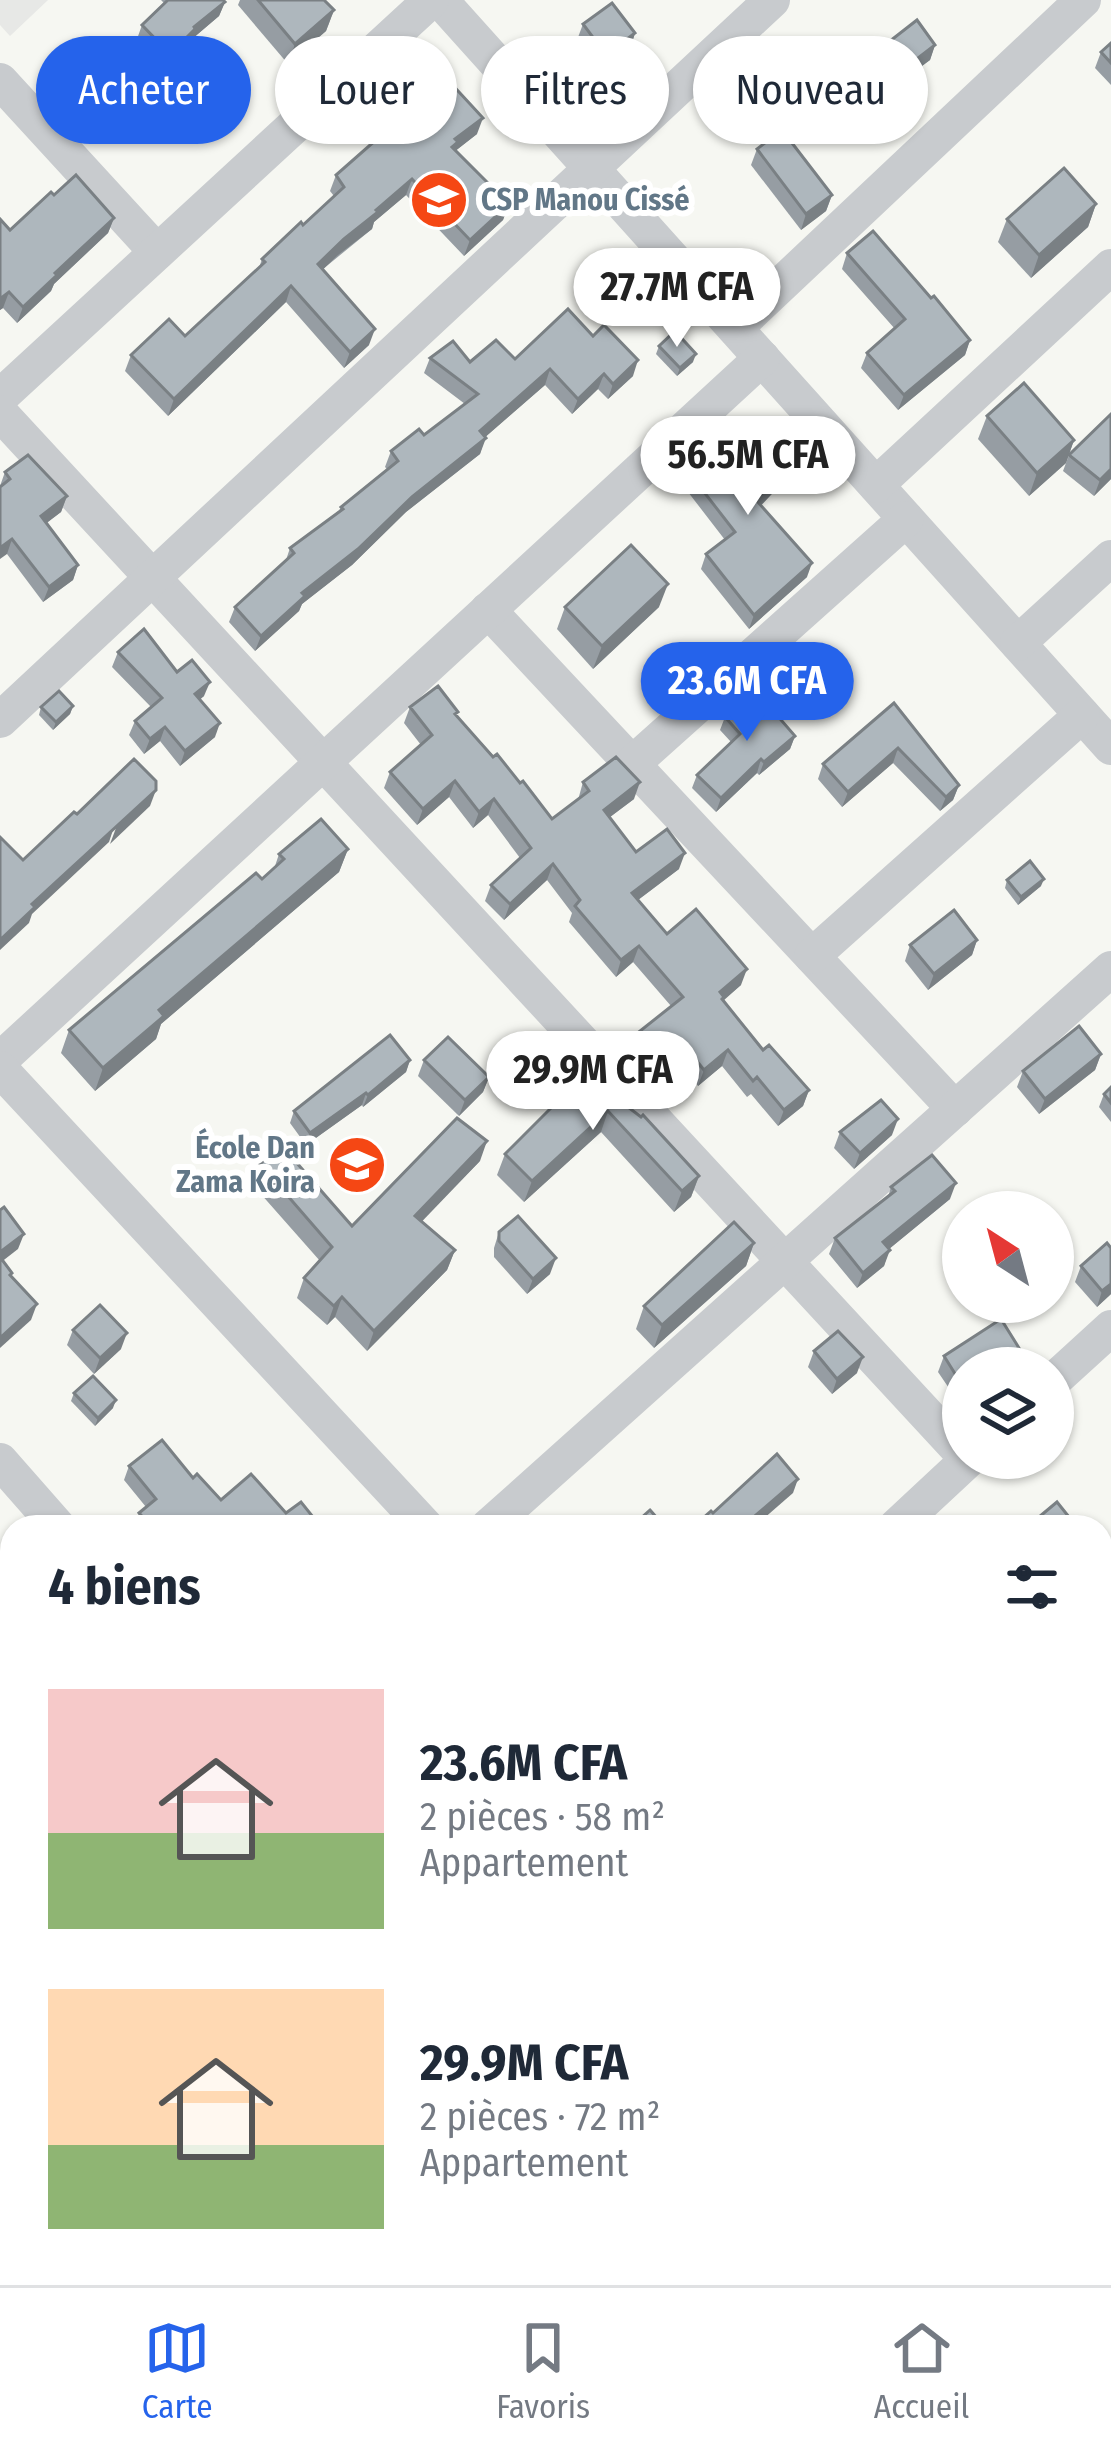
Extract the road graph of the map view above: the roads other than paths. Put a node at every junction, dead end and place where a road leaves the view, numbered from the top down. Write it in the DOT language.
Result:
graph roads {
  1 [pos="435,0"];
  2 [pos="772,0"];
  3 [pos="1083,0"];
  4 [pos="0,81"];
  5 [pos="591,169"];
  6 [pos="157,252"];
  7 [pos="1111,267"];
  8 [pos="735,328"];
  9 [pos="762,358"];
  10 [pos="0,398"];
  11 [pos="0,412"];
  12 [pos="876,485"];
  13 [pos="906,519"];
  14 [pos="1111,558"];
  15 [pos="152,578"];
  16 [pos="488,610"];
  17 [pos="1018,643"];
  18 [pos="1082,715"];
  19 [pos="0,721"];
  20 [pos="1111,747"];
  21 [pos="323,762"];
  22 [pos="632,764"];
  23 [pos="812,956"];
  24 [pos="1111,969"];
  25 [pos="0,1064"];
  26 [pos="955,1109"];
  27 [pos="784,1261"];
  28 [pos="1111,1328"];
  29 [pos="1074,1362"];
  30 [pos="942,1430"];
  31 [pos="0,1461"];
  32 [pos="945,1479"];
  33 [pos="47,1515"];
  34 [pos="415,1515"];
  35 [pos="501,1515"];
  36 [pos="908,1515"];
  1 -- 5 [label="street"];
  1 -- 6 [label="street"];
  2 -- 5 [label="street"];
  3 -- 8 [label="street"];
  4 -- 6 [label="street"];
  5 -- 8 [label="street"];
  5 -- 15 [label="street"];
  6 -- 10 [label="street"];
  7 -- 12 [label="street"];
  8 -- 9 [label="street"];
  9 -- 12 [label="street"];
  9 -- 16 [label="street"];
  11 -- 15 [label="street"];
  12 -- 13 [label="street"];
  13 -- 17 [label="street"];
  13 -- 22 [label="street"];
  14 -- 17 [label="street"];
  15 -- 19 [label="street"];
  15 -- 21 [label="street"];
  16 -- 21 [label="street"];
  16 -- 22 [label="street"];
  17 -- 18 [label="street"];
  18 -- 20 [label="street"];
  18 -- 23 [label="street"];
  21 -- 25 [label="street"];
  21 -- 27 [label="street"];
  22 -- 23 [label="street"];
  23 -- 26 [label="street"];
  24 -- 26 [label="street"];
  25 -- 34 [label="street"];
  26 -- 27 [label="street"];
  27 -- 30 [label="street"];
  27 -- 35 [label="street"];
  28 -- 29 [label="street"];
  31 -- 33 [label="street"];
  32 -- 36 [label="street"];
}
